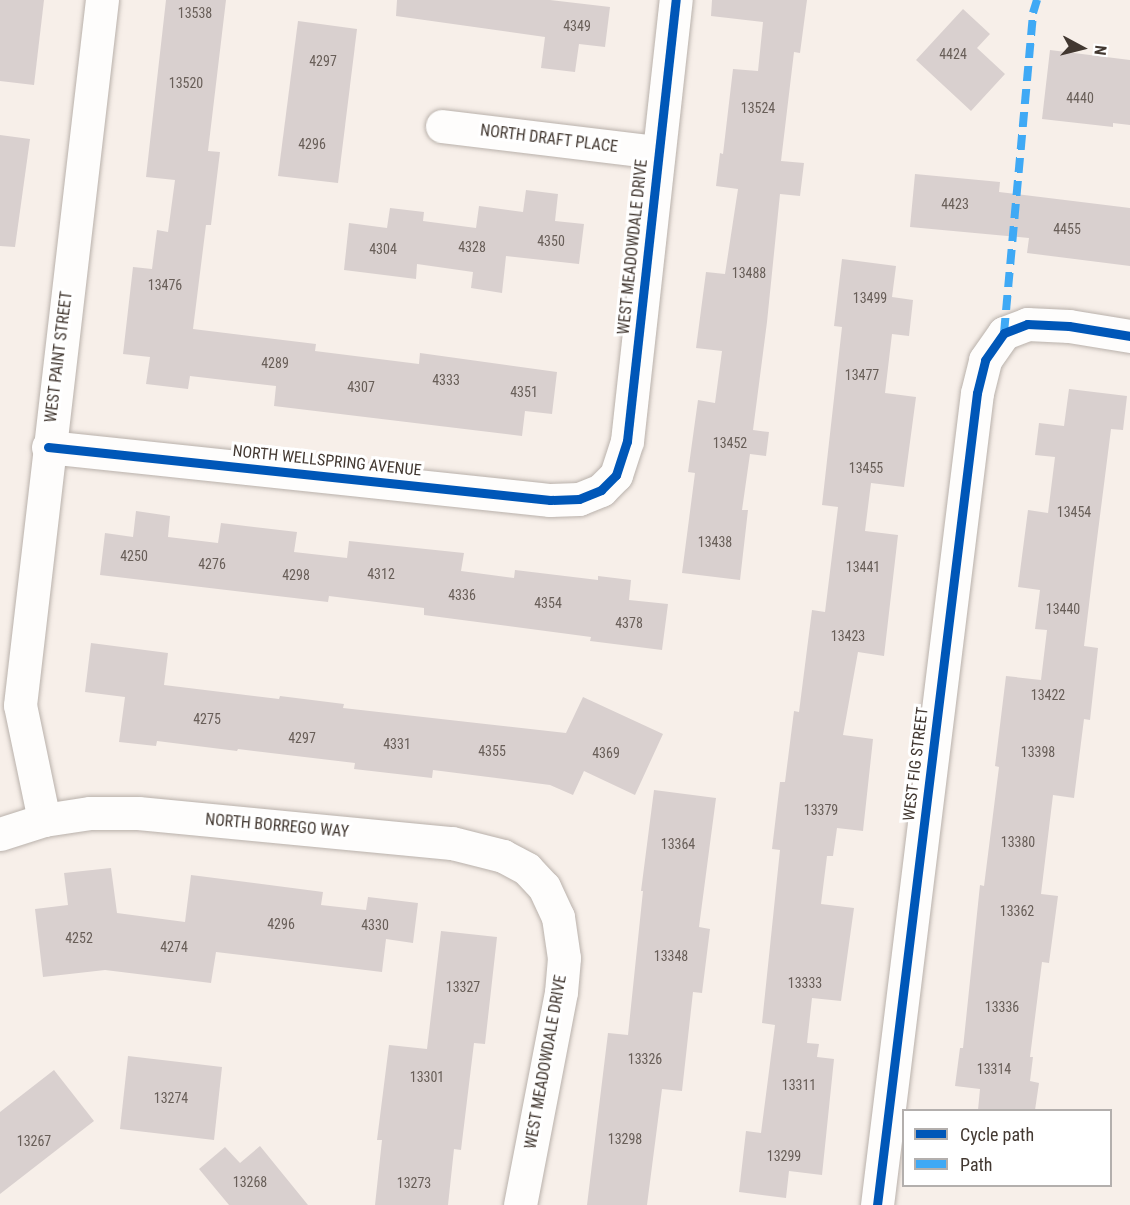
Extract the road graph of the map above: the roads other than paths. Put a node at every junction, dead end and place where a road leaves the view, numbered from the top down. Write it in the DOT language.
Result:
graph roads {
  1 [pos="102,0"];
  2 [pos="676,0"];
  3 [pos="441,126"];
  4 [pos="657,152"];
  5 [pos="1130,336"];
  6 [pos="48,447"];
  7 [pos="601,490"];
  8 [pos="44,820"];
  9 [pos="0,834"];
  10 [pos="544,887"];
  11 [pos="520,1205"];
  12 [pos="877,1205"];
  1 -- 6 [label="street, WEST PAINT STREET"];
  2 -- 4 [label="street, WEST MEADOWDALE DRIVE"];
  3 -- 4 [label="street, NORTH DRAFT PLACE"];
  4 -- 7 [label="street, WEST MEADOWDALE DRIVE"];
  5 -- 12 [label="street, WEST FIG STREET"];
  6 -- 7 [label="street, NORTH WELLSPRING AVENUE"];
  6 -- 8 [label="street, WEST PAINT STREET"];
  8 -- 9 [label="street, NORTH BORREGO WAY"];
  8 -- 10 [label="street, NORTH BORREGO WAY"];
  10 -- 11 [label="street, WEST MEADOWDALE DRIVE"];
}
